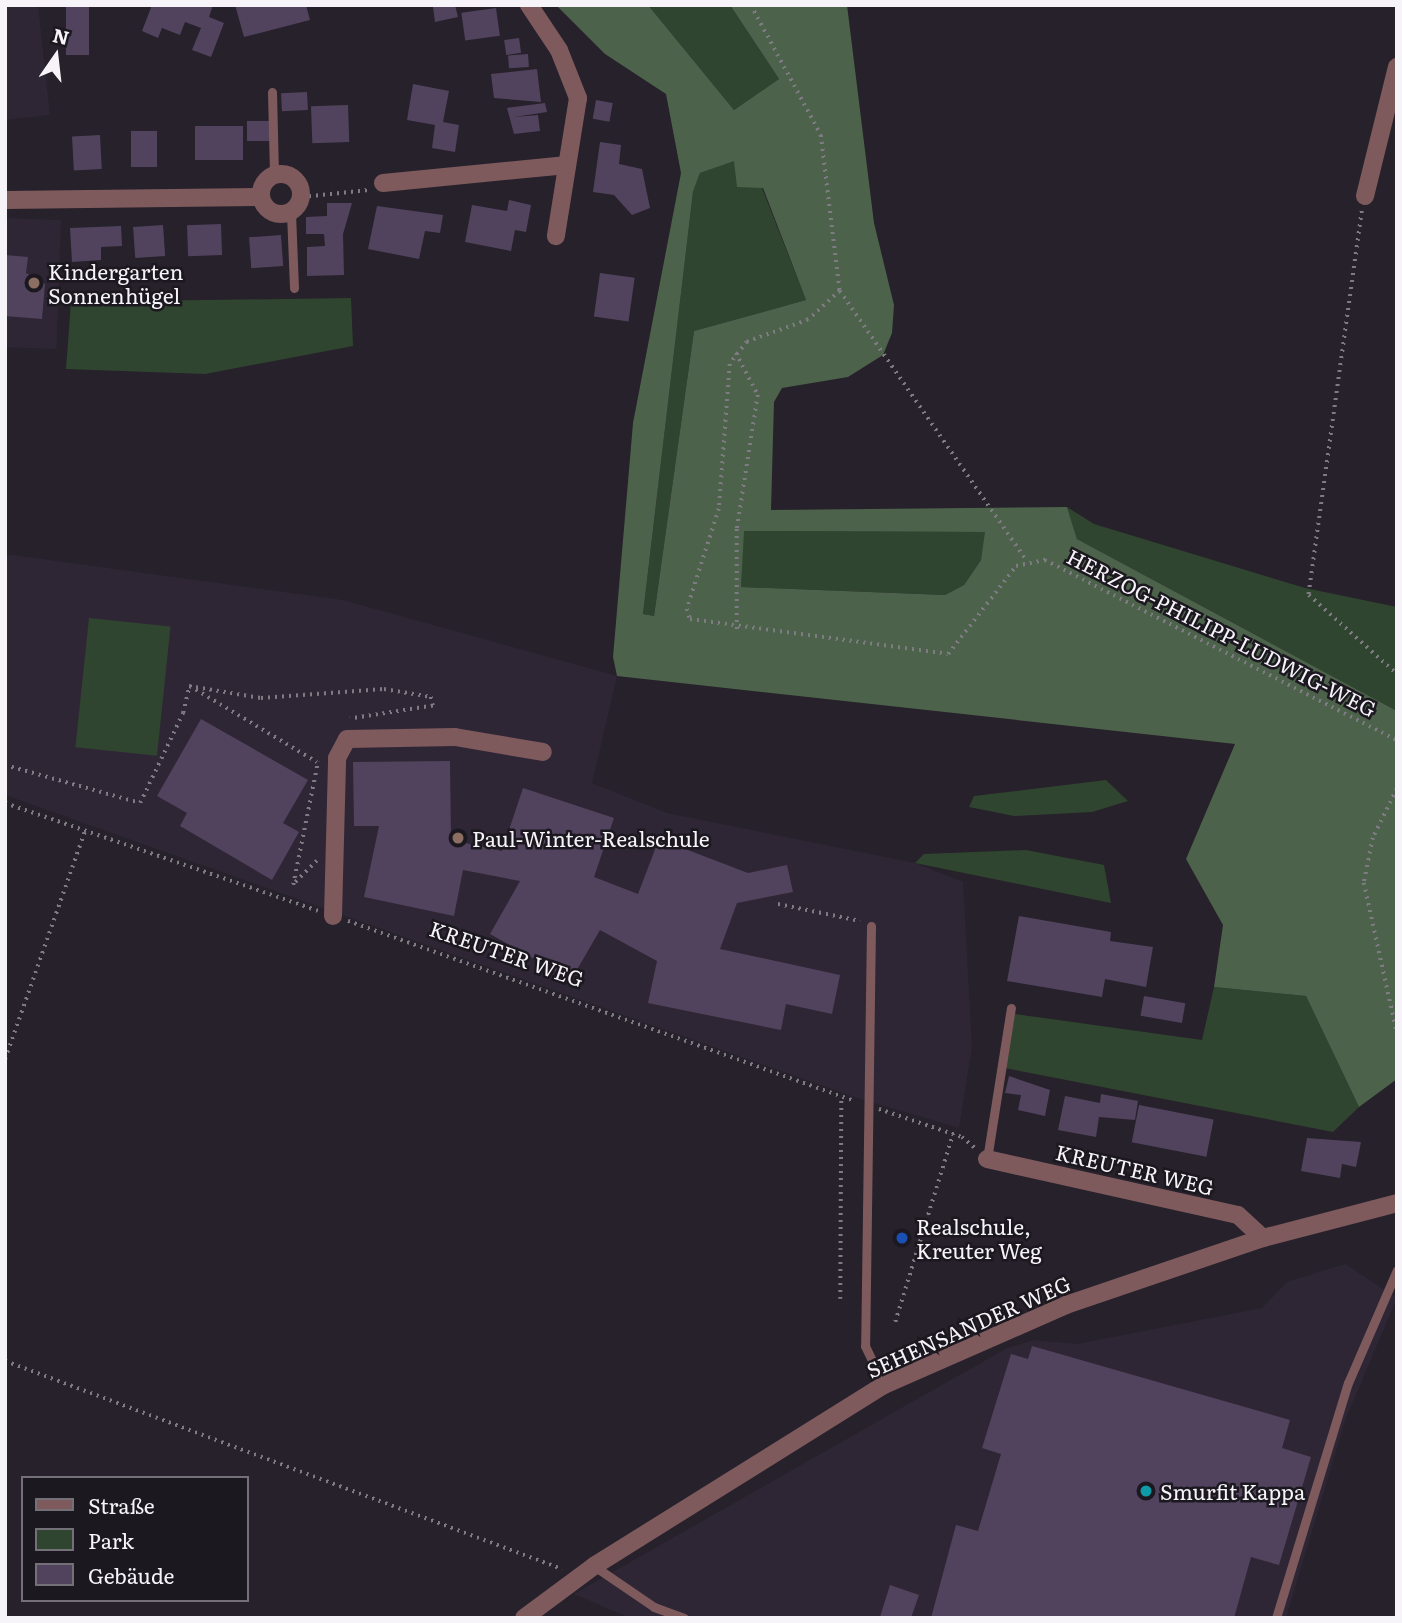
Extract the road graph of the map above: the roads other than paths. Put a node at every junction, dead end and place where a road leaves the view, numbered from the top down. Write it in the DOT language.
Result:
graph roads {
  1 [pos="529,5"];
  2 [pos="1397,67"];
  3 [pos="272,92"];
  4 [pos="567,165"];
  5 [pos="274,174"];
  6 [pos="383,183"];
  7 [pos="1365,195"];
  8 [pos="261,197"];
  9 [pos="5,200"];
  10 [pos="291,213"];
  11 [pos="556,236"];
  12 [pos="294,288"];
  13 [pos="543,752"];
  14 [pos="333,916"];
  15 [pos="871,926"];
  16 [pos="1011,1008"];
  17 [pos="987,1159"];
  18 [pos="1397,1203"];
  19 [pos="1263,1238"];
  20 [pos="1397,1270"];
  21 [pos="884,1385"];
  22 [pos="587,1571"];
  23 [pos="524,1618"];
  24 [pos="684,1618"];
  25 [pos="1276,1618"];
  1 -- 4 [label="street"];
  2 -- 7 [label="street"];
  3 -- 5 [label="lane"];
  4 -- 6 [label="street"];
  4 -- 11 [label="street"];
  5 -- 8 [label="street"];
  5 -- 10 [label="street"];
  8 -- 9 [label="street"];
  8 -- 10 [label="street"];
  10 -- 12 [label="lane"];
  13 -- 14 [label="street"];
  15 -- 21 [label="lane"];
  16 -- 17 [label="lane"];
  17 -- 19 [label="street, KREUTER WEG"];
  18 -- 19 [label="street, SEHENSANDER WEG"];
  19 -- 21 [label="street, SEHENSANDER WEG"];
  20 -- 25 [label="lane"];
  21 -- 22 [label="street, SEHENSANDER WEG"];
  22 -- 23 [label="street, SEHENSANDER WEG"];
  22 -- 24 [label="lane"];
}
